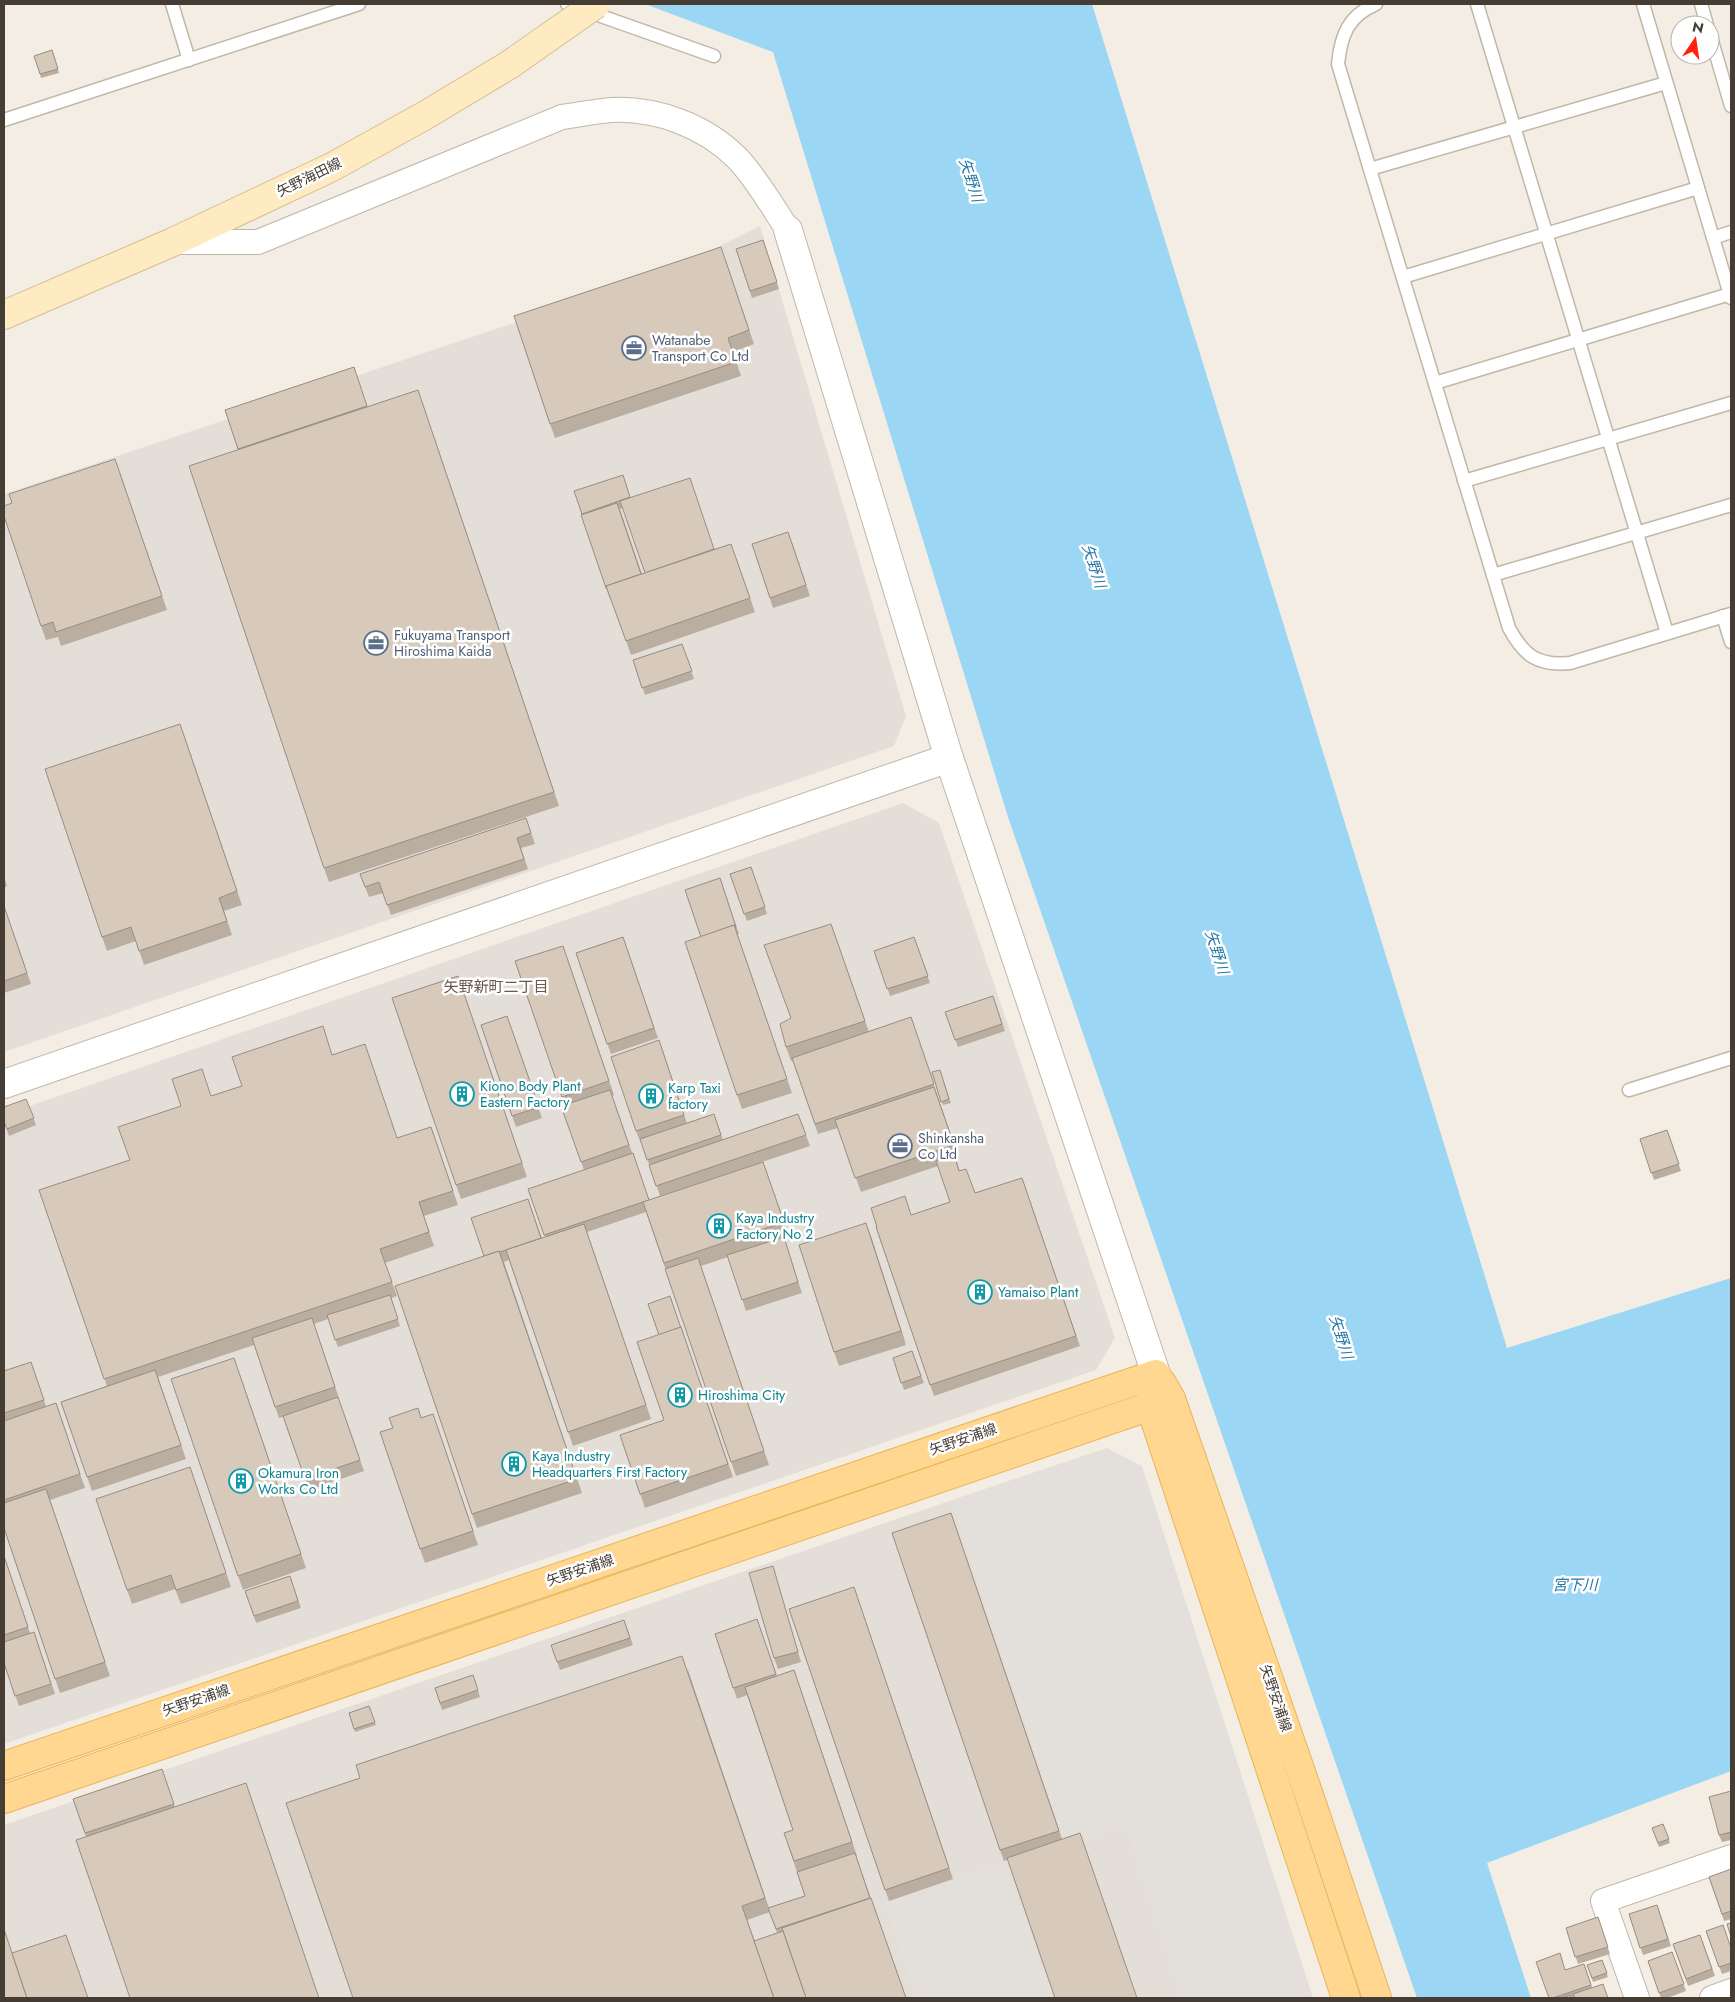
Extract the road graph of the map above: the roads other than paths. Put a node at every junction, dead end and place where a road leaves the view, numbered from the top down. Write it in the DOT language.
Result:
graph roads {
  1 [pos="172,4"];
  2 [pos="359,4"];
  3 [pos="567,4"];
  4 [pos="596,4"];
  5 [pos="1376,4"];
  6 [pos="1477,4"];
  7 [pos="1642,4"];
  8 [pos="714,56"];
  9 [pos="189,60"];
  10 [pos="1719,65"];
  11 [pos="1666,83"];
  12 [pos="1731,106"];
  13 [pos="4,120"];
  14 [pos="1514,127"];
  15 [pos="1370,169"];
  16 [pos="1698,188"];
  17 [pos="788,230"];
  18 [pos="1731,232"];
  19 [pos="1546,234"];
  20 [pos="1713,238"];
  21 [pos="173,242"];
  22 [pos="1403,277"];
  23 [pos="1731,296"];
  24 [pos="4,315"];
  25 [pos="1578,340"];
  26 [pos="1435,383"];
  27 [pos="1731,403"];
  28 [pos="1608,439"];
  29 [pos="1464,481"];
  30 [pos="1731,505"];
  31 [pos="1637,533"];
  32 [pos="1493,575"];
  33 [pos="1727,615"];
  34 [pos="1667,633"];
  35 [pos="1731,642"];
  36 [pos="949,758"];
  37 [pos="1731,1058"];
  38 [pos="4,1084"];
  39 [pos="1629,1090"];
  40 [pos="1156,1374"];
  41 [pos="1161,1402"];
  42 [pos="4,1766"];
  43 [pos="4,1799"];
  44 [pos="1731,1857"];
  45 [pos="1731,1991"];
  46 [pos="1346,1998"];
  47 [pos="1377,1998"];
  48 [pos="1637,1998"];
  49 [pos="1712,1998"];
  1 -- 9 [label="lane"];
  2 -- 9 [label="lane"];
  3 -- 8 [label="lane"];
  4 -- 21 [label="main road, 矢野海田線, bridge"];
  5 -- 15 [label="lane"];
  6 -- 14 [label="lane"];
  7 -- 11 [label="lane"];
  9 -- 13 [label="lane"];
  10 -- 12 [label="lane"];
  11 -- 14 [label="lane"];
  11 -- 16 [label="lane"];
  14 -- 15 [label="lane"];
  14 -- 19 [label="lane"];
  15 -- 22 [label="lane"];
  16 -- 19 [label="lane"];
  16 -- 20 [label="lane"];
  17 -- 21 [label="street"];
  17 -- 36 [label="street"];
  18 -- 20 [label="lane"];
  19 -- 22 [label="lane"];
  19 -- 25 [label="lane"];
  20 -- 23 [label="lane"];
  21 -- 24 [label="main road, 矢野海田線"];
  22 -- 26 [label="lane"];
  23 -- 25 [label="lane"];
  25 -- 26 [label="lane"];
  25 -- 28 [label="lane"];
  26 -- 29 [label="lane"];
  27 -- 28 [label="lane"];
  28 -- 29 [label="lane"];
  28 -- 31 [label="lane"];
  29 -- 32 [label="lane"];
  30 -- 31 [label="lane"];
  31 -- 32 [label="lane"];
  31 -- 34 [label="lane"];
  32 -- 34 [label="lane"];
  33 -- 34 [label="lane"];
  33 -- 35 [label="lane"];
  36 -- 38 [label="street"];
  36 -- 40 [label="street"];
  37 -- 39 [label="lane"];
  40 -- 41 [label="main road, 矢野安浦線"];
  40 -- 42 [label="main road, 矢野安浦線"];
  41 -- 43 [label="main road"];
  41 -- 46 [label="main road, 矢野安浦線"];
  41 -- 47 [label="main road, 矢野安浦線"];
  44 -- 48 [label="street"];
  45 -- 49 [label="street"];
}
